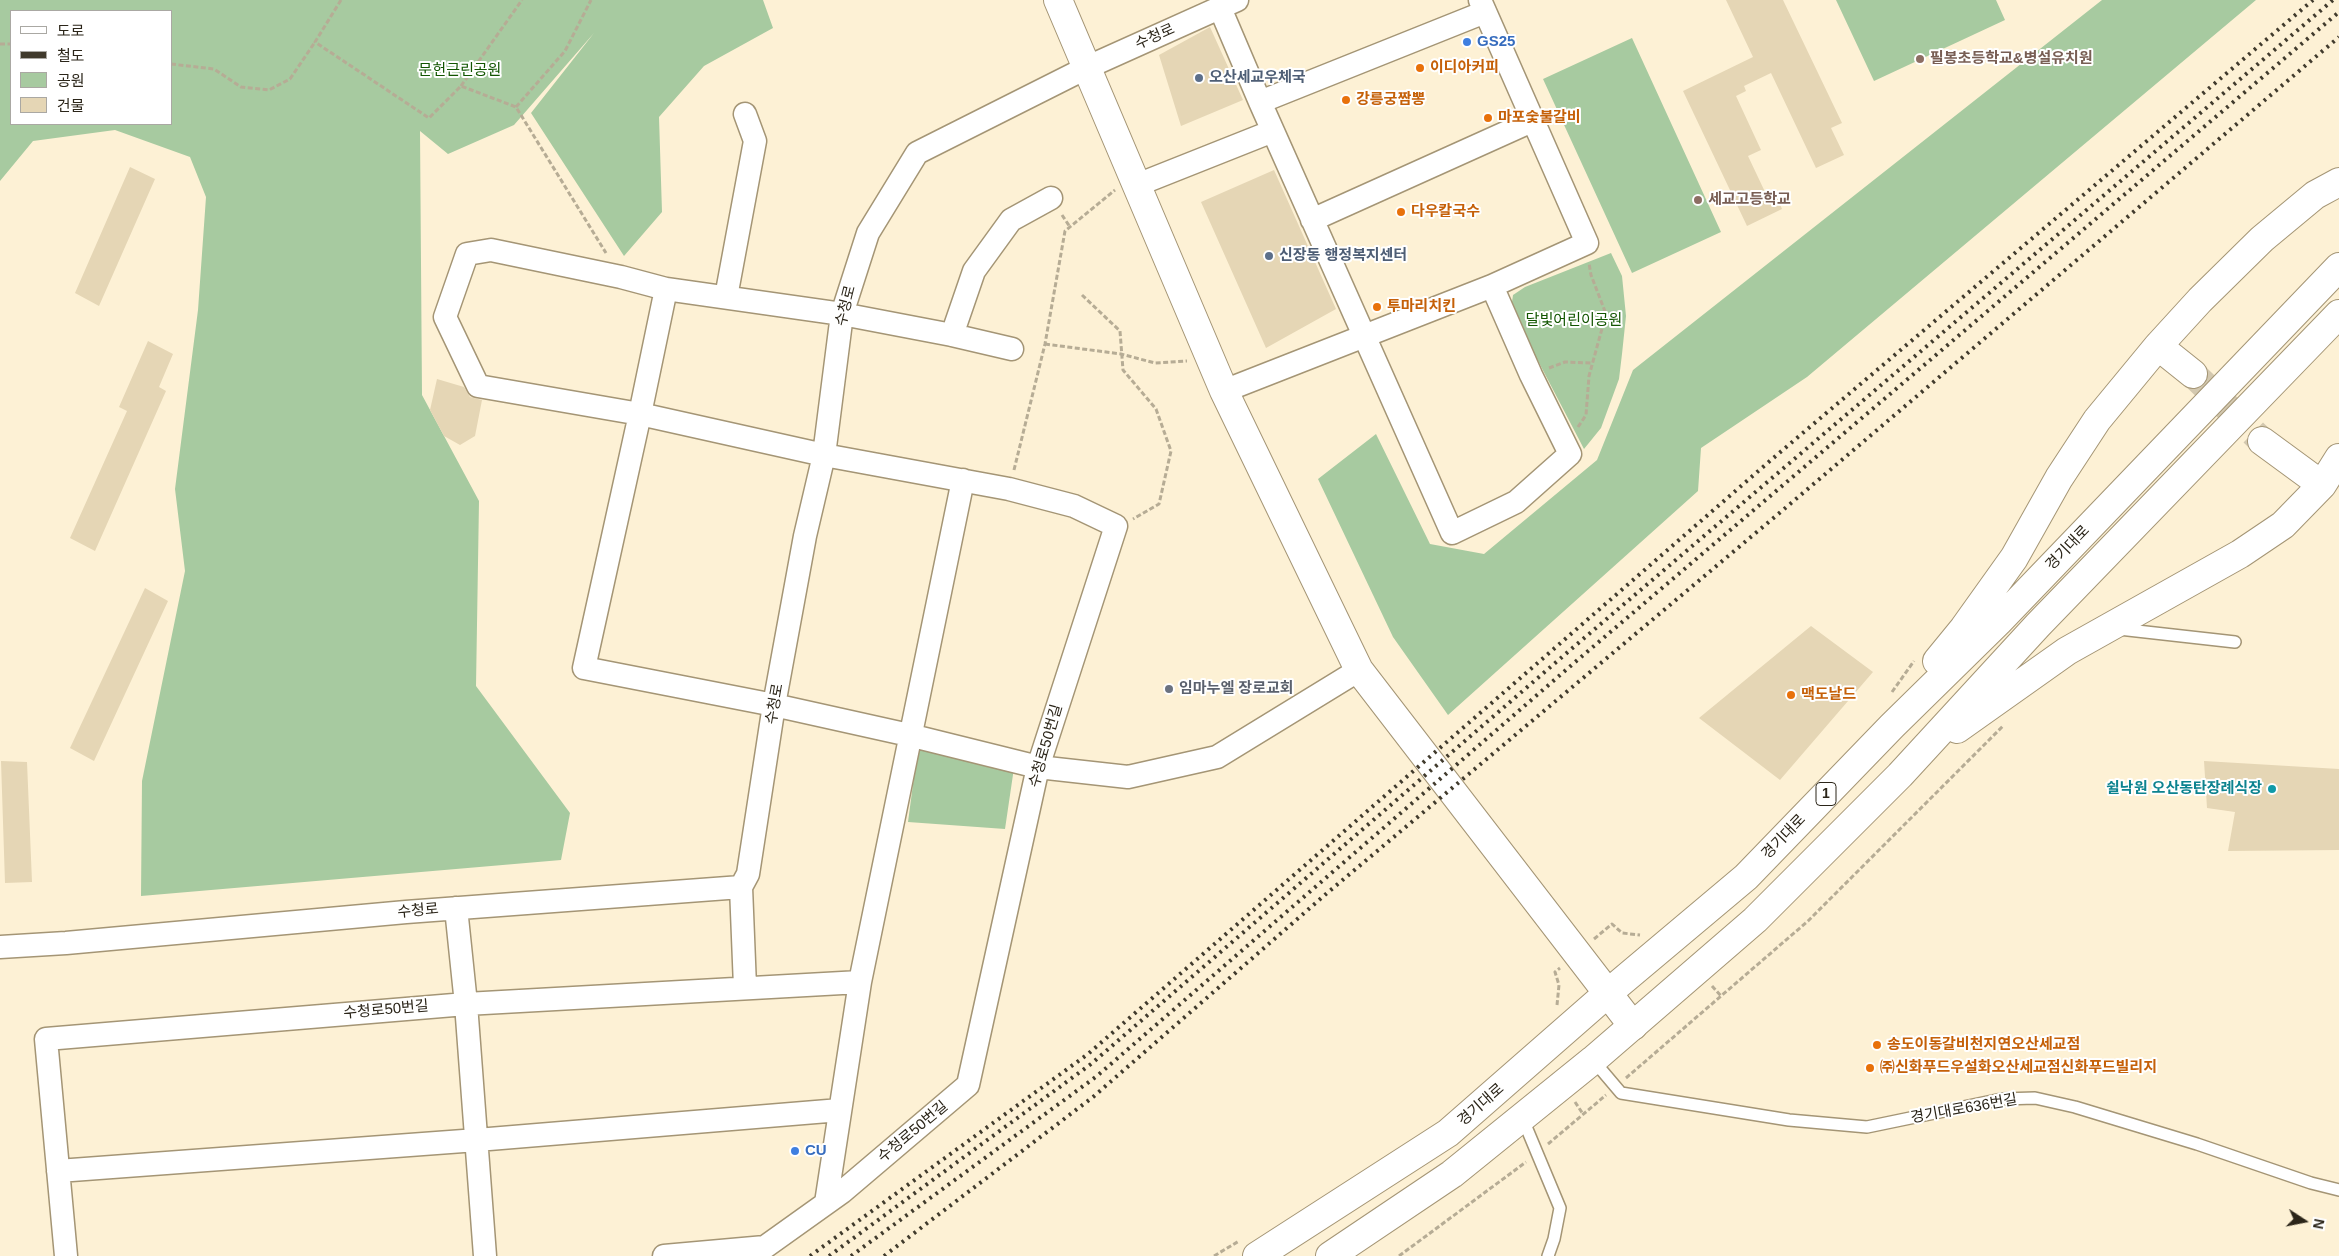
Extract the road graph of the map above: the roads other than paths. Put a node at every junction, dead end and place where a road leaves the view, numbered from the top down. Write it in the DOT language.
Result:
graph roads {
  1 [pos="1058,0"];
  2 [pos="1229,4"];
  3 [pos="1482,6"];
  4 [pos="1088,67"];
  5 [pos="1260,102"];
  6 [pos="745,114"];
  7 [pos="1534,120"];
  8 [pos="1273,131"];
  9 [pos="1135,180"];
  10 [pos="2339,182"];
  11 [pos="1051,198"];
  12 [pos="1312,220"];
  13 [pos="2339,267"];
  14 [pos="1492,286"];
  15 [pos="666,289"];
  16 [pos="726,297"];
  17 [pos="842,314"];
  18 [pos="2339,314"];
  19 [pos="952,335"];
  20 [pos="1364,336"];
  21 [pos="2158,346"];
  22 [pos="1012,349"];
  23 [pos="2193,374"];
  24 [pos="1224,391"];
  25 [pos="640,414"];
  26 [pos="2262,441"];
  27 [pos="824,455"];
  28 [pos="2339,458"];
  29 [pos="963,480"];
  30 [pos="2322,485"];
  31 [pos="2108,628"];
  32 [pos="2235,642"];
  33 [pos="1359,670"];
  34 [pos="774,705"];
  35 [pos="1892,726"];
  36 [pos="910,734"];
  37 [pos="1919,755"];
  38 [pos="1038,767"];
  39 [pos="741,886"];
  40 [pos="456,908"];
  41 [pos="0,947"];
  42 [pos="860,982"];
  43 [pos="745,987"];
  44 [pos="1608,993"];
  45 [pos="466,1004"];
  46 [pos="1633,1026"];
  47 [pos="1593,1060"];
  48 [pos="840,1110"];
  49 [pos="1522,1117"];
  50 [pos="477,1140"];
  51 [pos="58,1171"];
  52 [pos="2339,1190"];
  53 [pos="826,1203"];
  54 [pos="1252,1246"];
  55 [pos="66,1256"];
  56 [pos="485,1256"];
  57 [pos="664,1256"];
  58 [pos="1330,1256"];
  59 [pos="1548,1256"];
  1 -- 4 [label="main road"];
  2 -- 4 [label="street, 수청로"];
  2 -- 5 [label="street"];
  3 -- 5 [label="street"];
  3 -- 7 [label="street"];
  4 -- 9 [label="main road"];
  4 -- 17 [label="street, 수청로"];
  5 -- 8 [label="street"];
  6 -- 16 [label="street"];
  7 -- 12 [label="street"];
  7 -- 14 [label="street"];
  8 -- 9 [label="street"];
  8 -- 12 [label="street"];
  9 -- 24 [label="main road"];
  10 -- 21 [label="main road"];
  11 -- 19 [label="street"];
  12 -- 20 [label="street"];
  13 -- 35 [label="main road, 경기대로 / 1"];
  14 -- 20 [label="street"];
  14 -- 20 [label="street"];
  15 -- 16 [label="street"];
  15 -- 25 [label="street"];
  15 -- 25 [label="street"];
  16 -- 17 [label="street"];
  17 -- 19 [label="street"];
  17 -- 27 [label="street, 수청로"];
  18 -- 37 [label="main road"];
  19 -- 22 [label="street"];
  20 -- 24 [label="street"];
  21 -- 23 [label="main road"];
  21 -- 35 [label="main road"];
  24 -- 33 [label="main road"];
  25 -- 27 [label="street"];
  25 -- 34 [label="street"];
  26 -- 30 [label="main road"];
  27 -- 29 [label="street"];
  27 -- 34 [label="street, 수청로"];
  28 -- 30 [label="main road"];
  29 -- 36 [label="street"];
  29 -- 38 [label="street, 수청로50번길"];
  30 -- 31 [label="main road"];
  31 -- 32 [label="lane"];
  31 -- 37 [label="main road"];
  33 -- 38 [label="street"];
  33 -- 44 [label="main road"];
  34 -- 36 [label="street"];
  34 -- 39 [label="street, 수청로"];
  35 -- 44 [label="main road, 경기대로 / 1"];
  36 -- 38 [label="street"];
  36 -- 42 [label="street"];
  37 -- 46 [label="main road"];
  38 -- 53 [label="street, 수청로50번길"];
  39 -- 40 [label="street, 수청로"];
  39 -- 43 [label="street"];
  40 -- 41 [label="street, 수청로"];
  40 -- 45 [label="street"];
  42 -- 43 [label="street, 수청로50번길"];
  42 -- 48 [label="street"];
  43 -- 45 [label="street, 수청로50번길"];
  44 -- 46 [label="main road"];
  44 -- 54 [label="main road, 경기대로 / 1"];
  45 -- 50 [label="street"];
  45 -- 51 [label="street, 수청로50번길"];
  46 -- 47 [label="main road"];
  47 -- 49 [label="main road"];
  47 -- 52 [label="lane, 경기대로636번길"];
  48 -- 50 [label="street"];
  48 -- 53 [label="street"];
  49 -- 58 [label="main road"];
  49 -- 59 [label="lane"];
  50 -- 51 [label="street"];
  50 -- 56 [label="street"];
  51 -- 55 [label="street, 수청로50번길"];
  53 -- 57 [label="street, 수청로50번길"];
}
